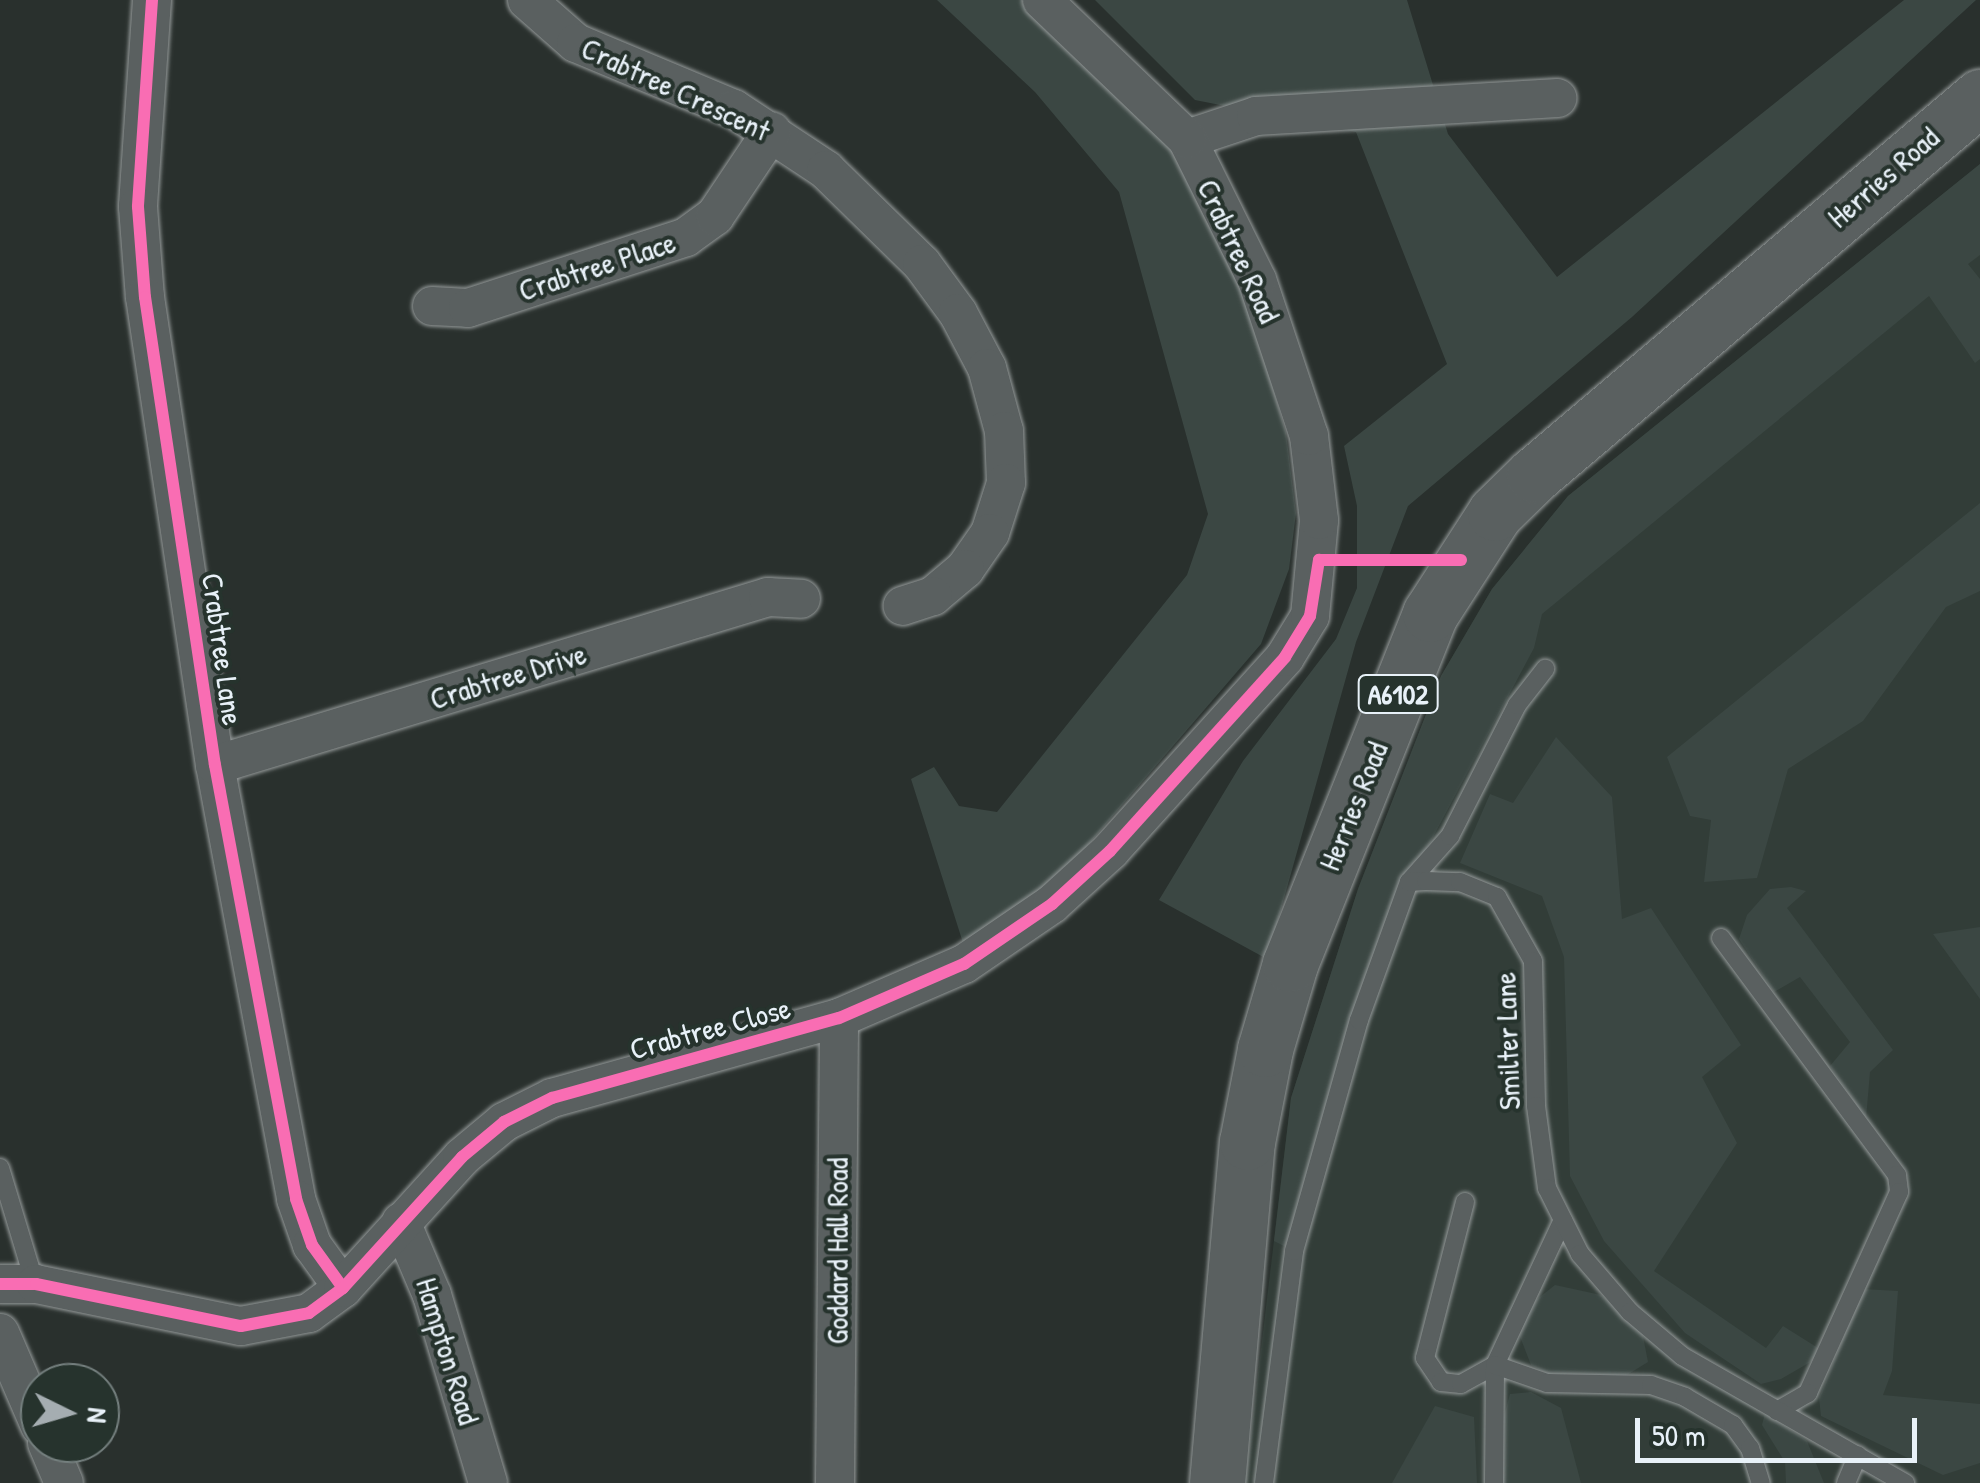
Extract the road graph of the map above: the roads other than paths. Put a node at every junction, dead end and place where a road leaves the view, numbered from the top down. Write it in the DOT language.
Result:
graph roads {
  1 [pos="152,0"];
  2 [pos="527,0"];
  3 [pos="1042,0"];
  4 [pos="1972,95"];
  5 [pos="1556,98"];
  6 [pos="772,131"];
  7 [pos="1186,140"];
  8 [pos="432,306"];
  9 [pos="1320,560"];
  10 [pos="801,599"];
  11 [pos="903,606"];
  12 [pos="1545,669"];
  13 [pos="215,764"];
  14 [pos="1410,882"];
  15 [pos="1721,938"];
  16 [pos="839,1018"];
  17 [pos="0,1168"];
  18 [pos="1465,1202"];
  19 [pos="1563,1220"];
  20 [pos="401,1222"];
  21 [pos="18,1284"];
  22 [pos="343,1288"];
  23 [pos="0,1334"];
  24 [pos="1495,1365"];
  25 [pos="20,1380"];
  26 [pos="1777,1411"];
  27 [pos="1858,1456"];
  28 [pos="488,1483"];
  29 [pos="835,1483"];
  30 [pos="1217,1483"];
  31 [pos="1264,1483"];
  32 [pos="1494,1483"];
  33 [pos="1761,1483"];
  34 [pos="1846,1483"];
  35 [pos="1904,1483"];
  1 -- 13 [label="street, Crabtree Lane"];
  2 -- 6 [label="street, Crabtree Crescent"];
  3 -- 7 [label="street, Crabtree Road"];
  4 -- 30 [label="main road, Herries Road / A6102"];
  5 -- 7 [label="street"];
  6 -- 8 [label="street, Crabtree Place"];
  6 -- 11 [label="street, Crabtree Crescent"];
  7 -- 9 [label="street, Crabtree Road"];
  9 -- 16 [label="street, Crabtree Close"];
  10 -- 13 [label="street, Crabtree Drive"];
  12 -- 14 [label="lane"];
  13 -- 22 [label="street, Crabtree Lane"];
  14 -- 19 [label="lane, Smilter Lane"];
  14 -- 31 [label="lane"];
  15 -- 26 [label="lane"];
  16 -- 20 [label="street, Crabtree Close"];
  16 -- 29 [label="street, Goddard Hall Road"];
  17 -- 21 [label="lane"];
  18 -- 24 [label="lane"];
  19 -- 24 [label="lane"];
  19 -- 26 [label="lane, Smilter Lane"];
  20 -- 22 [label="street, Crabtree Close"];
  20 -- 28 [label="street, Hampton Road"];
  21 -- 22 [label="street, Crabtree Close"];
  23 -- 25 [label="street"];
  24 -- 32 [label="lane"];
  24 -- 33 [label="lane"];
  26 -- 27 [label="lane, Smilter Lane"];
  27 -- 34 [label="lane"];
  27 -- 35 [label="lane, Smilter Lane"];
}
